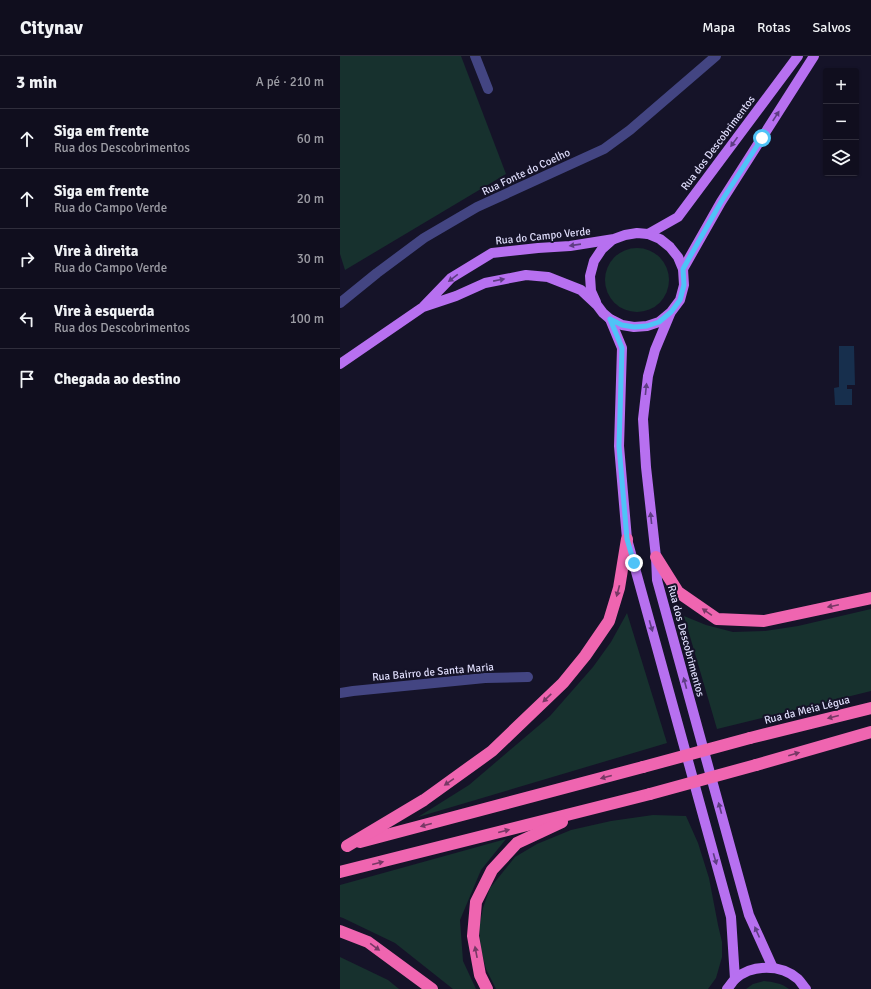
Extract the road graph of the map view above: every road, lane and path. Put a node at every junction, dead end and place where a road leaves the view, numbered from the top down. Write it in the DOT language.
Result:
graph roads {
  1 [pos="475,56"];
  2 [pos="716,56"];
  3 [pos="798,56"];
  4 [pos="814,56"];
  5 [pos="488,89"];
  6 [pos="648,234"];
  7 [pos="614,239"];
  8 [pos="683,269"];
  9 [pos="340,303"];
  10 [pos="597,305"];
  11 [pos="423,307"];
  12 [pos="671,312"];
  13 [pos="610,319"];
  14 [pos="340,364"];
  15 [pos="627,539"];
  16 [pos="656,557"];
  17 [pos="871,598"];
  18 [pos="528,677"];
  19 [pos="340,693"];
  20 [pos="871,708"];
  21 [pos="871,732"];
  22 [pos="591,810"];
  23 [pos="344,847"];
  24 [pos="340,872"];
  25 [pos="340,931"];
  26 [pos="773,968"];
  27 [pos="735,979"];
  28 [pos="432,989"];
  29 [pos="487,989"];
  30 [pos="727,989"];
  31 [pos="806,989"];
  1 -- 5 [label="street"];
  2 -- 9 [label="street, Rua Fonte do Coelho"];
  3 -- 6 [label="main road, Rua dos Descobrimentos, one-way"];
  8 -- 4 [label="main road, one-way"];
  6 -- 7 [label="main road, Rua do Campo Verde"];
  6 -- 8 [label="main road, Rua do Campo Verde"];
  7 -- 10 [label="main road, Rua do Campo Verde"];
  7 -- 11 [label="main road, Rua do Campo Verde, one-way"];
  8 -- 12 [label="main road, Rua do Campo Verde"];
  11 -- 10 [label="main road, Rua do Campo Verde, one-way"];
  10 -- 13 [label="main road, Rua do Campo Verde"];
  11 -- 14 [label="main road, Rua do Campo Verde"];
  12 -- 13 [label="main road, Rua do Campo Verde"];
  16 -- 12 [label="main road, Rua dos Descobrimentos, one-way"];
  13 -- 15 [label="main road"];
  15 -- 23 [label="highway, one-way"];
  15 -- 27 [label="main road, one-way"];
  17 -- 16 [label="highway, one-way"];
  26 -- 16 [label="main road, Rua dos Descobrimentos, one-way"];
  18 -- 19 [label="street, Rua Bairro de Santa Maria"];
  20 -- 23 [label="highway, Rua da Meia Légua, one-way, bridge"];
  22 -- 21 [label="highway, one-way, bridge"];
  24 -- 22 [label="highway, one-way"];
  29 -- 22 [label="highway, one-way"];
  25 -- 28 [label="highway, one-way"];
  26 -- 27 [label="main road"];
  26 -- 31 [label="main road"];
  27 -- 30 [label="main road"];
}
